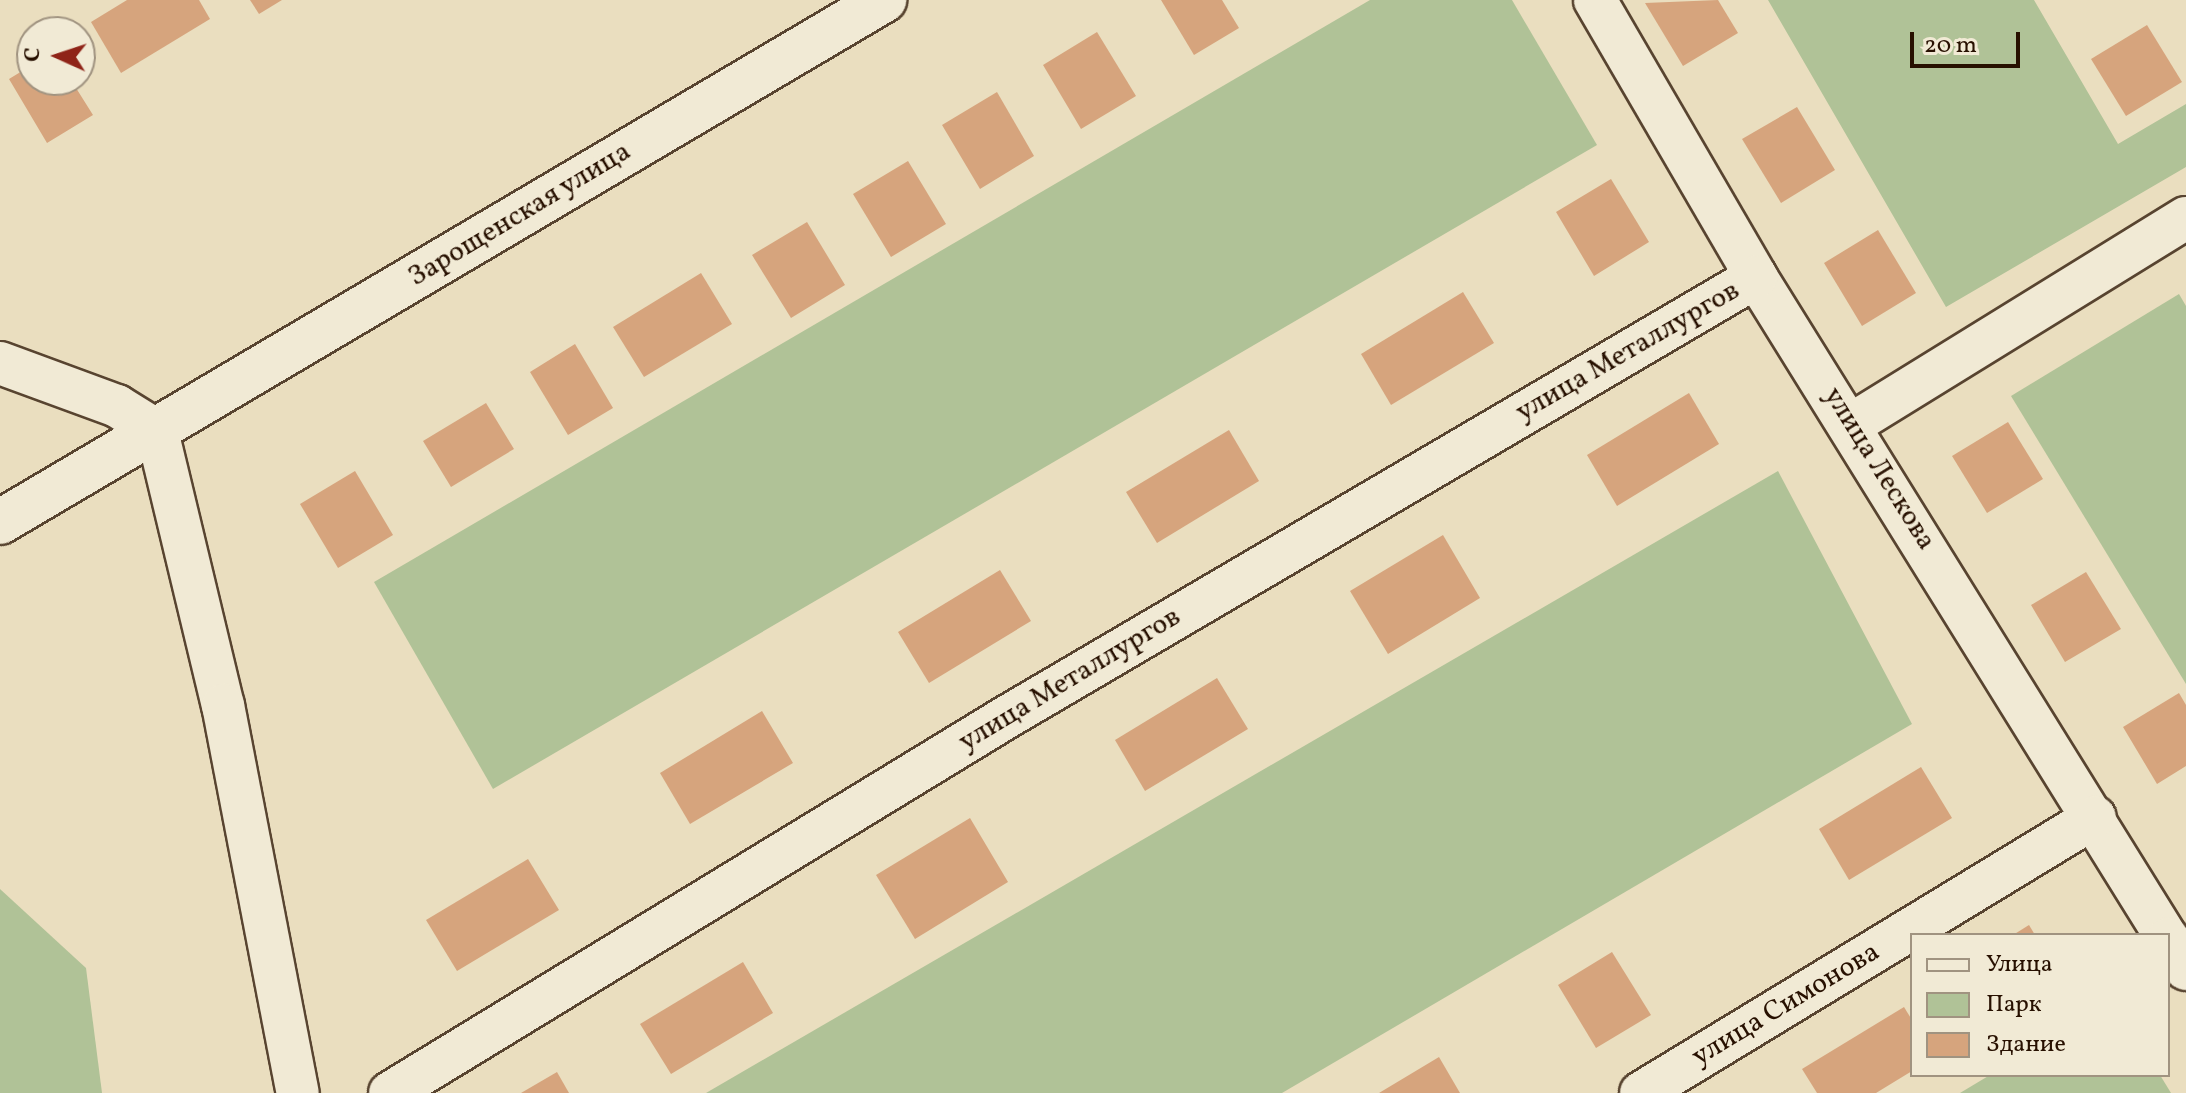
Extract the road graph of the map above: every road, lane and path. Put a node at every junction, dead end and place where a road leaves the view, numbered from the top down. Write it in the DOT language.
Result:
graph roads {
  1 [pos="884,0"];
  2 [pos="1595,0"];
  3 [pos="2186,218"];
  4 [pos="1756,277"];
  5 [pos="0,363"];
  6 [pos="1852,424"];
  7 [pos="157,431"];
  8 [pos="0,522"];
  9 [pos="2095,817"];
  10 [pos="2165,933"];
  11 [pos="2170,942"];
  12 [pos="2186,969"];
  13 [pos="298,1093"];
  14 [pos="390,1093"];
  15 [pos="1641,1093"];
  1 -- 7 [label="street, Зарощенская улица"];
  2 -- 4 [label="street, улица Лескова"];
  3 -- 6 [label="street"];
  4 -- 6 [label="street, улица Лескова"];
  4 -- 14 [label="street, улица Металлургов"];
  5 -- 7 [label="street"];
  6 -- 9 [label="street, улица Лескова"];
  7 -- 8 [label="street, Зарощенская улица"];
  7 -- 13 [label="street"];
  9 -- 10 [label="street, улица Лескова"];
  9 -- 15 [label="street, улица Симонова"];
  11 -- 12 [label="street, улица Лескова"];
}
